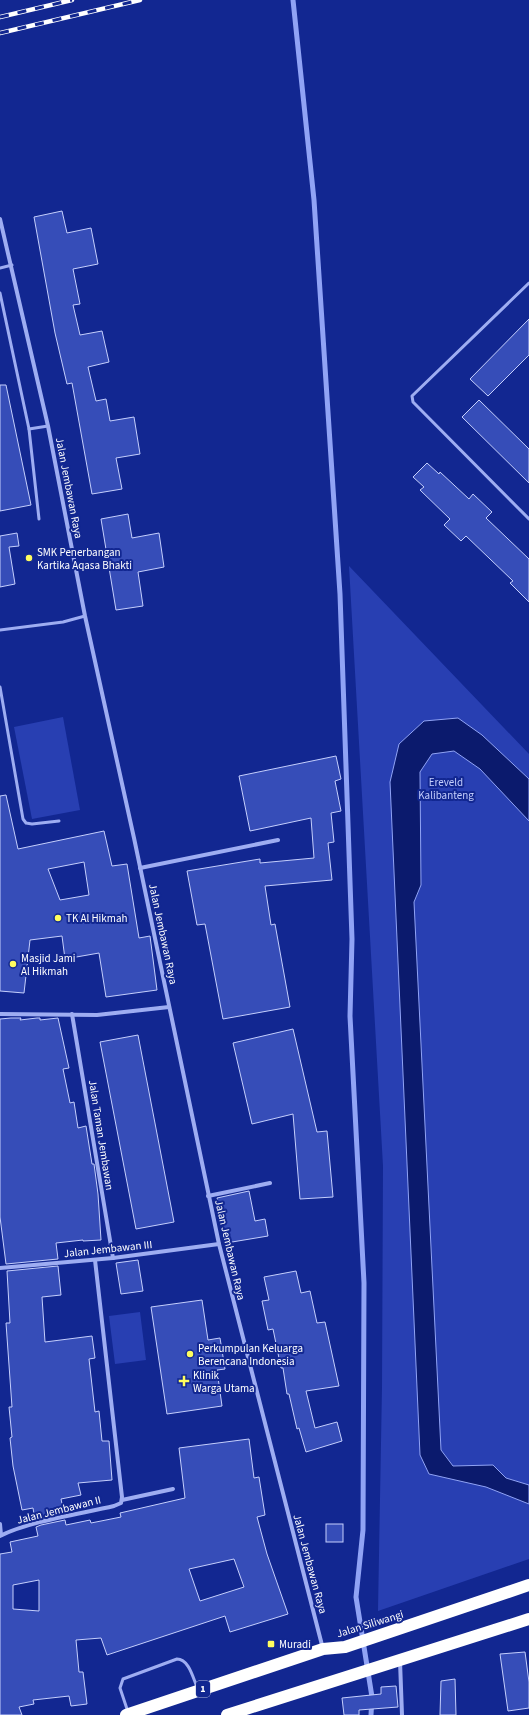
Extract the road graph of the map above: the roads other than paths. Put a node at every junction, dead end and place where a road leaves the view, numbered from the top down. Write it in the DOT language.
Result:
graph roads {
  1 [pos="0,219"];
  2 [pos="12,265"];
  3 [pos="0,268"];
  4 [pos="529,283"];
  5 [pos="0,293"];
  6 [pos="48,426"];
  7 [pos="29,429"];
  8 [pos="39,519"];
  9 [pos="529,519"];
  10 [pos="85,616"];
  11 [pos="0,630"];
  12 [pos="0,687"];
  13 [pos="59,821"];
  14 [pos="278,840"];
  15 [pos="140,868"];
  16 [pos="169,1007"];
  17 [pos="0,1014"];
  18 [pos="72,1014"];
  19 [pos="270,1183"];
  20 [pos="208,1196"];
  21 [pos="219,1244"];
  22 [pos="113,1258"];
  23 [pos="95,1260"];
  24 [pos="0,1268"];
  25 [pos="173,1489"];
  26 [pos="122,1501"];
  27 [pos="0,1524"];
  28 [pos="1,1536"];
  29 [pos="529,1585"];
  30 [pos="529,1619"];
  31 [pos="323,1649"];
  32 [pos="400,1661"];
  33 [pos="199,1690"];
  34 [pos="127,1715"];
  35 [pos="227,1715"];
  36 [pos="402,1715"];
  1 -- 2 [label="street, Jalan Jembawan Raya"];
  2 -- 3 [label="lane"];
  2 -- 6 [label="street, Jalan Jembawan Raya"];
  4 -- 9 [label="lane"];
  5 -- 7 [label="lane"];
  6 -- 7 [label="lane"];
  6 -- 10 [label="street, Jalan Jembawan Raya"];
  7 -- 8 [label="lane"];
  10 -- 11 [label="lane"];
  10 -- 15 [label="street, Jalan Jembawan Raya"];
  12 -- 13 [label="lane"];
  14 -- 15 [label="street"];
  15 -- 16 [label="street, Jalan Jembawan Raya"];
  16 -- 18 [label="street"];
  16 -- 20 [label="street, Jalan Jembawan Raya"];
  17 -- 18 [label="street"];
  18 -- 22 [label="street, Jalan Taman Jembawan"];
  19 -- 20 [label="street"];
  20 -- 21 [label="street, Jalan Jembawan Raya"];
  21 -- 22 [label="street, Jalan Jembawan III"];
  21 -- 31 [label="street, Jalan Jembawan Raya"];
  22 -- 23 [label="street, Jalan Jembawan III"];
  23 -- 24 [label="street, Jalan Jembawan III"];
  23 -- 26 [label="street"];
  25 -- 26 [label="street, Jalan Jembawan II"];
  26 -- 28 [label="street, Jalan Jembawan II"];
  27 -- 28 [label="street"];
  29 -- 31 [label="highway, Jalan Siliwangi / 1"];
  30 -- 32 [label="highway"];
  31 -- 33 [label="highway, Jalan Siliwangi / 1"];
  32 -- 35 [label="highway"];
  32 -- 36 [label="street"];
  33 -- 34 [label="highway, Jalan Siliwangi / 1"];
  33 -- 34 [label="lane"];
}
